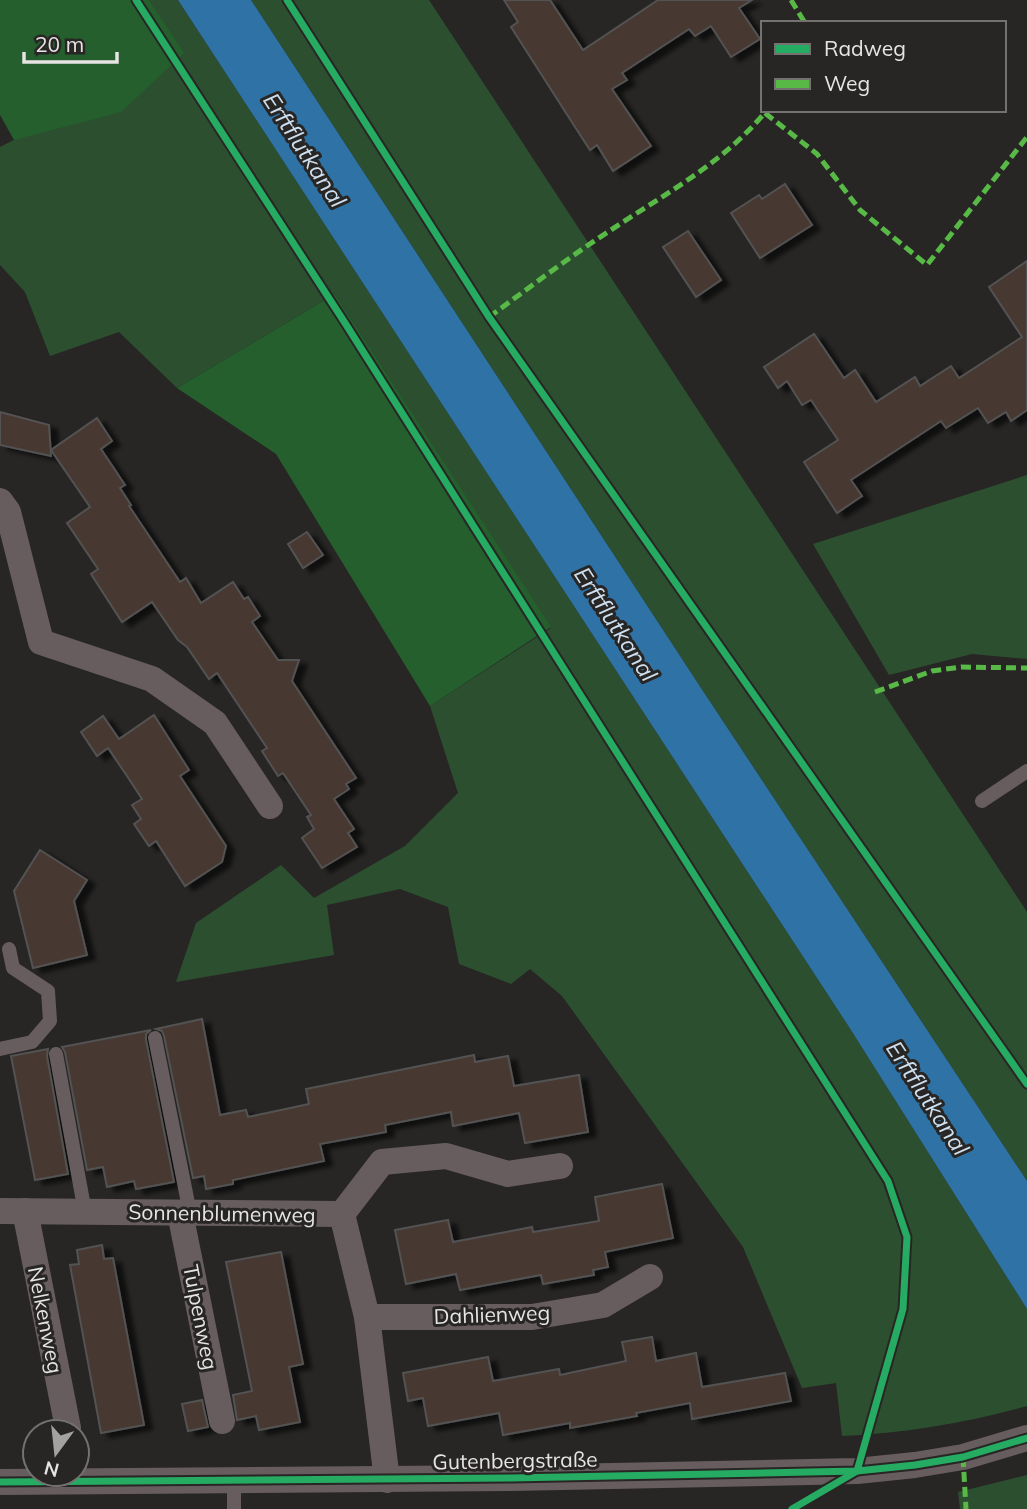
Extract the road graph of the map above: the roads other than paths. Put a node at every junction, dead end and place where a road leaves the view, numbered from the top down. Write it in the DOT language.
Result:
graph roads {
  1 [pos="0,501"];
  2 [pos="1027,771"];
  3 [pos="982,801"];
  4 [pos="271,806"];
  5 [pos="9,950"];
  6 [pos="155,1038"];
  7 [pos="0,1049"];
  8 [pos="56,1054"];
  9 [pos="560,1166"];
  10 [pos="12,1211"];
  11 [pos="85,1212"];
  12 [pos="185,1213"];
  13 [pos="342,1214"];
  14 [pos="650,1277"];
  15 [pos="367,1317"];
  16 [pos="65,1418"];
  17 [pos="222,1421"];
  18 [pos="1027,1438"];
  19 [pos="387,1480"];
  20 [pos="234,1481"];
  21 [pos="0,1482"];
  22 [pos="234,1509"];
  1 -- 4 [label="street"];
  2 -- 3 [label="lane"];
  5 -- 7 [label="lane"];
  6 -- 12 [label="lane"];
  8 -- 11 [label="lane"];
  9 -- 13 [label="street"];
  10 -- 11 [label="street, Sonnenblumenweg"];
  10 -- 16 [label="street, Nelkenweg"];
  11 -- 12 [label="street, Sonnenblumenweg"];
  12 -- 13 [label="street, Sonnenblumenweg"];
  12 -- 17 [label="street, Tulpenweg"];
  13 -- 15 [label="street, Sonnenblumenweg"];
  14 -- 15 [label="street, Dahlienweg"];
  15 -- 19 [label="street, Sonnenblumenweg"];
  18 -- 19 [label="street, Gutenbergstraße"];
  19 -- 20 [label="street, Gutenbergstraße"];
  20 -- 21 [label="street, Gutenbergstraße"];
  20 -- 22 [label="lane"];
}
